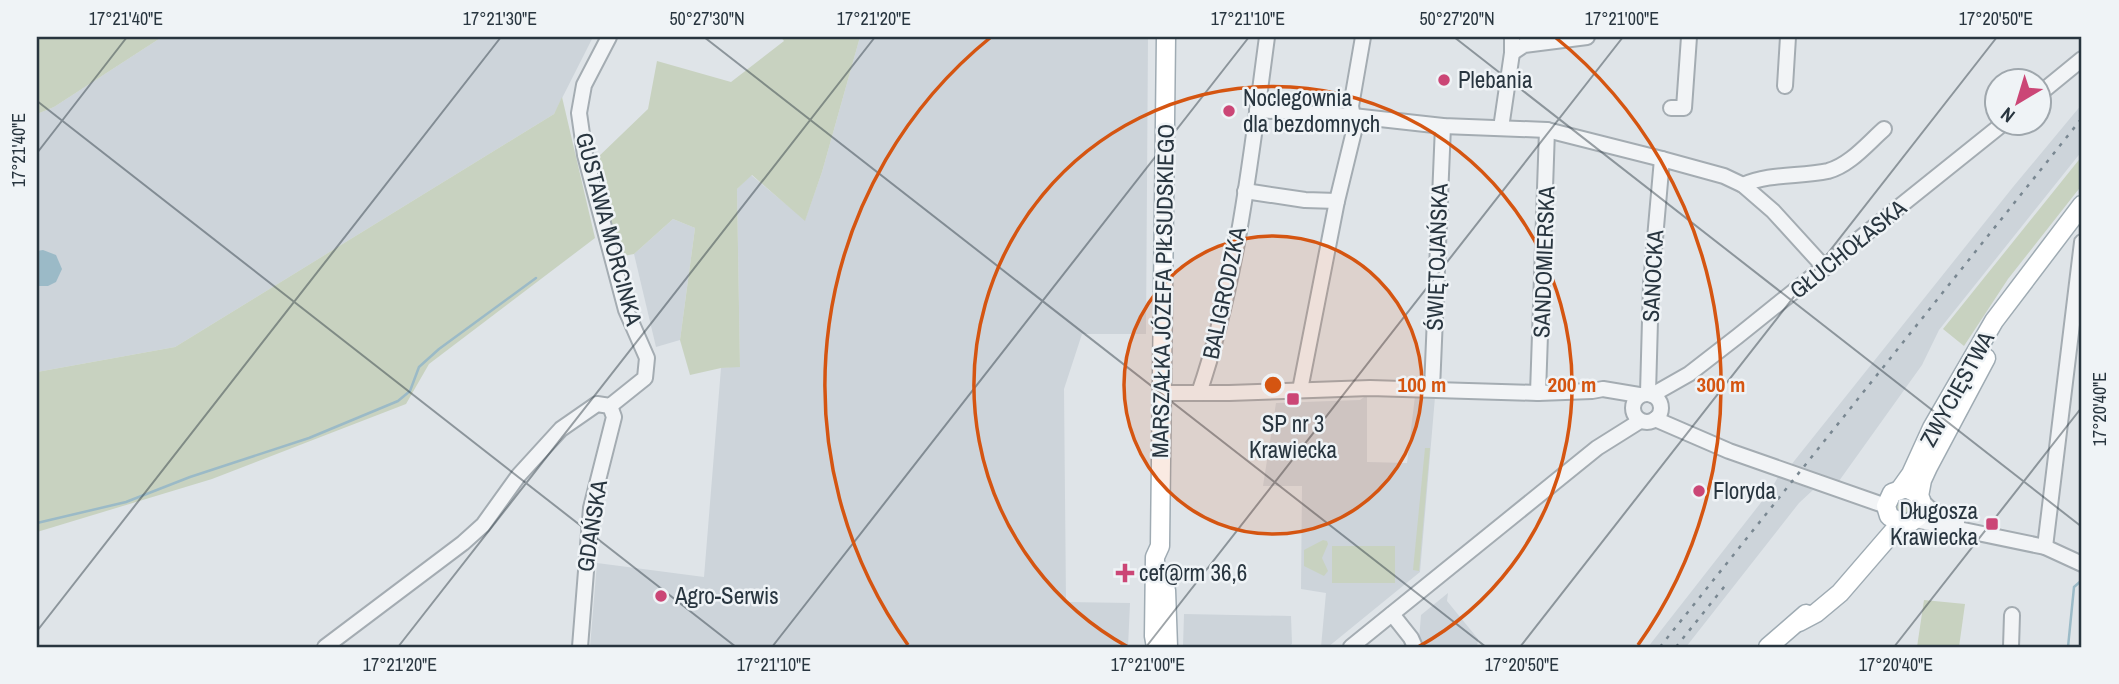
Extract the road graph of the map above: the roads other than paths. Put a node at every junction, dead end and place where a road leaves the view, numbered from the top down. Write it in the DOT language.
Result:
graph roads {
  1 [pos="609,37"];
  2 [pos="1166,37"];
  3 [pos="1267,37"];
  4 [pos="1363,37"];
  5 [pos="1512,37"];
  6 [pos="1587,37"];
  7 [pos="1689,37"];
  8 [pos="1788,37"];
  9 [pos="1551,39"];
  10 [pos="1512,53"];
  11 [pos="2082,59"];
  12 [pos="2052,84"];
  13 [pos="1785,86"];
  14 [pos="1671,108"];
  15 [pos="1257,110"];
  16 [pos="1353,116"];
  17 [pos="1443,126"];
  18 [pos="1501,128"];
  19 [pos="1884,129"];
  20 [pos="1548,130"];
  21 [pos="1988,136"];
  22 [pos="1662,159"];
  23 [pos="1743,185"];
  24 [pos="1245,191"];
  25 [pos="1337,201"];
  26 [pos="2082,205"];
  27 [pos="2082,242"];
  28 [pos="1825,268"];
  29 [pos="2017,292"];
  30 [pos="1432,389"];
  31 [pos="1300,390"];
  32 [pos="1162,393"];
  33 [pos="1199,393"];
  34 [pos="1538,393"];
  35 [pos="610,406"];
  36 [pos="1647,406"];
  37 [pos="1901,488"];
  38 [pos="1920,498"];
  39 [pos="1887,508"];
  40 [pos="1909,522"];
  41 [pos="1977,532"];
  42 [pos="1160,546"];
  43 [pos="2045,547"];
  44 [pos="2082,564"];
  45 [pos="1392,614"];
  46 [pos="2012,615"];
  47 [pos="1799,622"];
  48 [pos="325,647"];
  49 [pos="580,647"];
  50 [pos="1156,647"];
  51 [pos="1168,647"];
  52 [pos="1351,647"];
  53 [pos="1415,647"];
  54 [pos="1768,647"];
  55 [pos="2011,647"];
  1 -- 35 [label="street, GUSTAWA MORCINKA"];
  2 -- 32 [label="main road, MARSZAŁKA JÓZEFA PIŁSUDSKIEGO"];
  3 -- 15 [label="street, BALIGRODZKA"];
  4 -- 16 [label="street"];
  5 -- 10 [label="street"];
  6 -- 9 [label="street"];
  7 -- 14 [label="street"];
  8 -- 13 [label="street"];
  9 -- 10 [label="street"];
  10 -- 18 [label="street"];
  11 -- 12 [label="street"];
  15 -- 16 [label="street"];
  15 -- 24 [label="street, BALIGRODZKA"];
  16 -- 17 [label="street"];
  16 -- 25 [label="street"];
  17 -- 18 [label="street"];
  17 -- 30 [label="street, ŚWIĘTOJAŃSKA"];
  18 -- 20 [label="street"];
  19 -- 23 [label="street"];
  20 -- 22 [label="street"];
  20 -- 34 [label="street, SANDOMIERSKA"];
  21 -- 28 [label="street, GŁUCHOŁASKA"];
  22 -- 23 [label="street"];
  22 -- 36 [label="street, SANOCKA"];
  23 -- 28 [label="street"];
  24 -- 25 [label="street"];
  24 -- 33 [label="street, BALIGRODZKA"];
  25 -- 31 [label="street"];
  26 -- 29 [label="main road, ZWYCIĘSTWA"];
  27 -- 43 [label="street"];
  28 -- 36 [label="street, GŁUCHOŁASKA"];
  29 -- 37 [label="main road, ZWYCIĘSTWA"];
  29 -- 38 [label="main road, ZWYCIĘSTWA"];
  30 -- 31 [label="street"];
  30 -- 34 [label="street"];
  31 -- 33 [label="street"];
  32 -- 33 [label="street"];
  32 -- 42 [label="main road, MARSZAŁKA JÓZEFA PIŁSUDSKIEGO"];
  34 -- 36 [label="street"];
  35 -- 48 [label="street, GUSTAWA MORCINKA"];
  35 -- 49 [label="street, GDAŃSKA"];
  36 -- 39 [label="street"];
  36 -- 45 [label="street, GŁUCHOŁASKA"];
  37 -- 38 [label="main road"];
  37 -- 39 [label="main road"];
  38 -- 40 [label="main road"];
  38 -- 41 [label="street"];
  39 -- 40 [label="main road"];
  39 -- 47 [label="main road"];
  40 -- 41 [label="street"];
  40 -- 47 [label="main road"];
  41 -- 43 [label="street"];
  42 -- 50 [label="main road, MARSZAŁKA JÓZEFA PIŁSUDSKIEGO"];
  42 -- 51 [label="main road, MARSZAŁKA JÓZEFA PIŁSUDSKIEGO"];
  43 -- 44 [label="street"];
  45 -- 52 [label="street, GŁUCHOŁASKA"];
  45 -- 53 [label="street"];
  46 -- 55 [label="street"];
  47 -- 54 [label="main road"];
}
